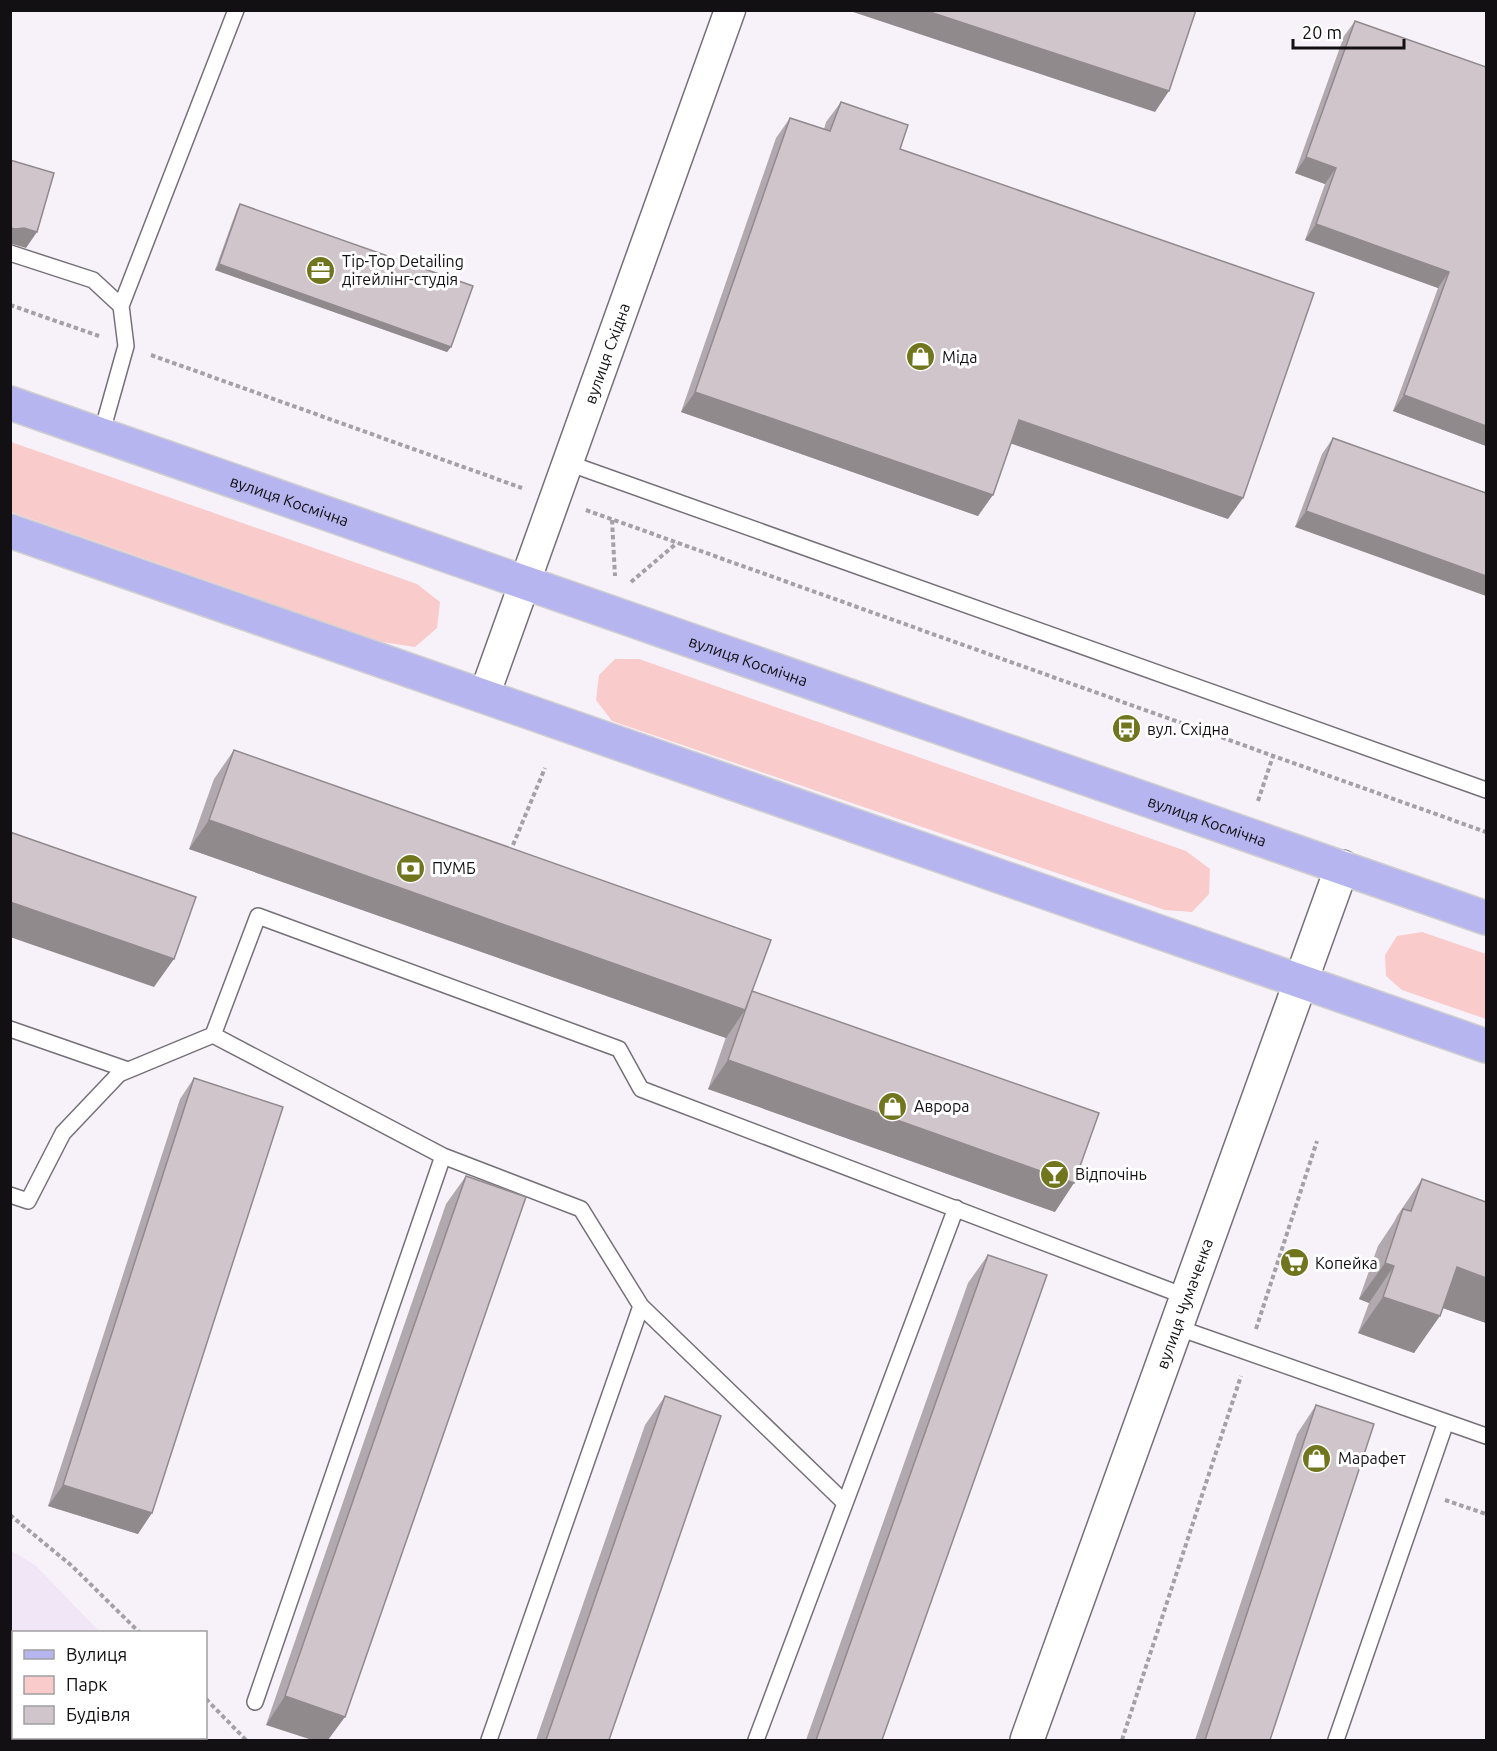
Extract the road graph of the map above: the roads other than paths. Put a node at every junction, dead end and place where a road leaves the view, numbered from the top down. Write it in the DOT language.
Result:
graph roads {
  1 [pos="236,10"];
  2 [pos="730,10"];
  3 [pos="10,254"];
  4 [pos="121,306"];
  5 [pos="10,403"];
  6 [pos="101,435"];
  7 [pos="568,463"];
  8 [pos="10,531"];
  9 [pos="524,582"];
  10 [pos="484,696"];
  11 [pos="1486,790"];
  12 [pos="1342,867"];
  13 [pos="1486,918"];
  14 [pos="1301,982"];
  15 [pos="10,1029"];
  16 [pos="213,1035"];
  17 [pos="1486,1046"];
  18 [pos="128,1070"];
  19 [pos="443,1156"];
  20 [pos="10,1195"];
  21 [pos="956,1208"];
  22 [pos="641,1306"];
  23 [pos="1182,1312"];
  24 [pos="1446,1422"];
  25 [pos="1486,1436"];
  26 [pos="845,1503"];
  27 [pos="255,1702"];
  28 [pos="489,1740"];
  29 [pos="756,1740"];
  30 [pos="1027,1740"];
  31 [pos="1336,1740"];
  1 -- 4 [label="lane"];
  2 -- 7 [label="street, вулиця Східна"];
  3 -- 4 [label="lane"];
  4 -- 6 [label="lane"];
  5 -- 6 [label="main road, вулиця Космічна"];
  6 -- 9 [label="main road, вулиця Космічна"];
  7 -- 9 [label="street, вулиця Східна"];
  7 -- 11 [label="lane"];
  8 -- 10 [label="main road"];
  9 -- 10 [label="street, вулиця Східна"];
  9 -- 12 [label="main road, вулиця Космічна"];
  10 -- 14 [label="main road"];
  12 -- 13 [label="main road, вулиця Космічна"];
  12 -- 14 [label="street, вулиця Чумаченка"];
  14 -- 17 [label="main road"];
  14 -- 23 [label="street, вулиця Чумаченка"];
  15 -- 18 [label="lane"];
  16 -- 18 [label="lane"];
  16 -- 19 [label="lane"];
  16 -- 21 [label="lane"];
  18 -- 20 [label="lane"];
  19 -- 22 [label="lane"];
  19 -- 27 [label="lane"];
  21 -- 23 [label="lane"];
  21 -- 26 [label="lane"];
  22 -- 26 [label="lane"];
  22 -- 28 [label="lane"];
  23 -- 24 [label="lane"];
  23 -- 30 [label="street, вулиця Чумаченка"];
  24 -- 25 [label="lane"];
  24 -- 31 [label="lane"];
  26 -- 29 [label="lane"];
}
